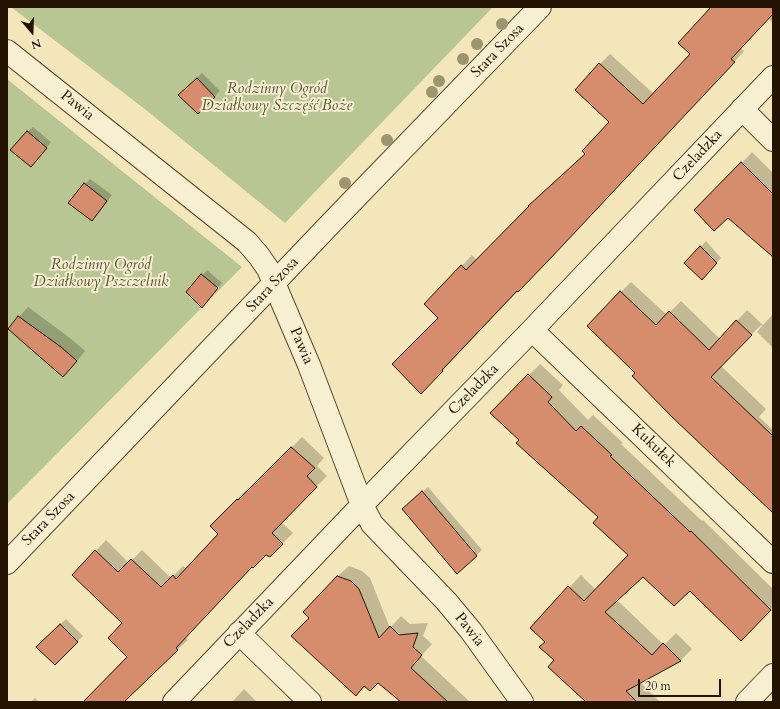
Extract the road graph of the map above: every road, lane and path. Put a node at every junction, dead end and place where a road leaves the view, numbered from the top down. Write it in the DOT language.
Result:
graph roads {
  1 [pos="540,7"];
  2 [pos="7,51"];
  3 [pos="773,77"];
  4 [pos="742,110"];
  5 [pos="773,140"];
  6 [pos="274,284"];
  7 [pos="532,330"];
  8 [pos="362,505"];
  9 [pos="773,562"];
  10 [pos="7,563"];
  11 [pos="239,633"];
  12 [pos="773,676"];
  13 [pos="174,702"];
  14 [pos="310,702"];
  15 [pos="522,702"];
  16 [pos="748,702"];
  1 -- 6 [label="street, Stara Szosa"];
  2 -- 6 [label="street, Pawia"];
  3 -- 4 [label="street, Czeladzka"];
  4 -- 5 [label="street"];
  4 -- 7 [label="street, Czeladzka"];
  6 -- 8 [label="street, Pawia"];
  6 -- 10 [label="street, Stara Szosa"];
  7 -- 8 [label="street, Czeladzka"];
  7 -- 9 [label="street, Kukułek"];
  8 -- 11 [label="street, Czeladzka"];
  8 -- 15 [label="street, Pawia"];
  11 -- 13 [label="street, Czeladzka"];
  11 -- 14 [label="street"];
  12 -- 16 [label="street"];
}
